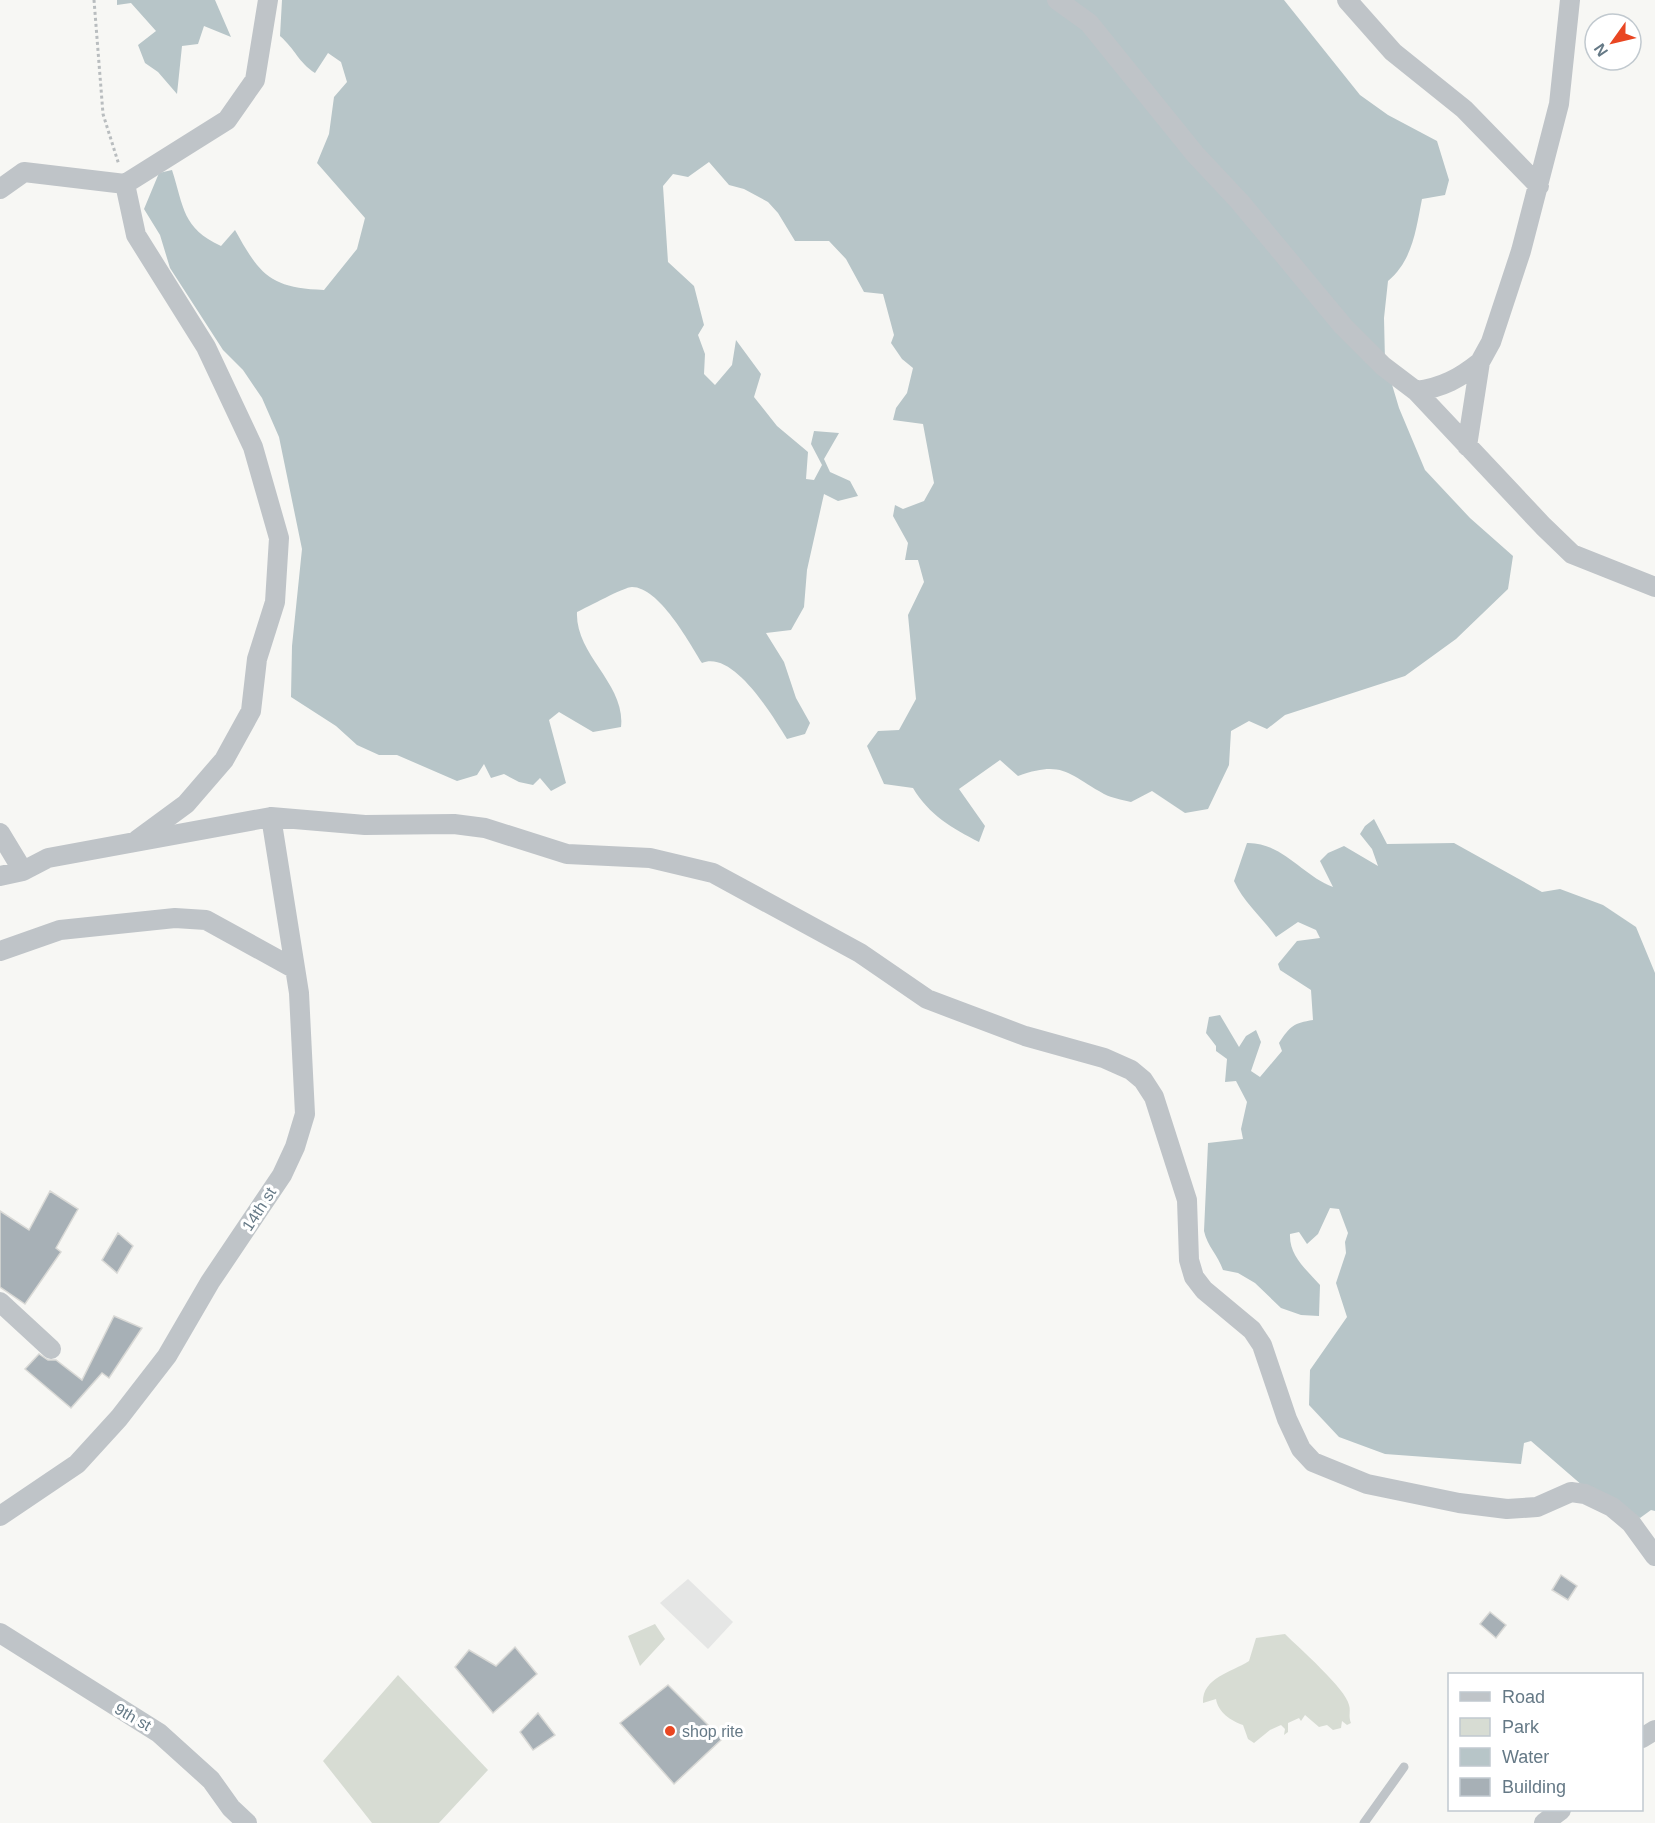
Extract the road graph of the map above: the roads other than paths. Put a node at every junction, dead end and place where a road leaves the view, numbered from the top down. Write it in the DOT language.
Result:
graph roads {
  1 [pos="268,0"];
  2 [pos="1057,0"];
  3 [pos="1347,0"];
  4 [pos="1570,0"];
  5 [pos="125,184"];
  6 [pos="1539,186"];
  7 [pos="0,189"];
  8 [pos="1480,363"];
  9 [pos="1416,391"];
  10 [pos="1467,446"];
  11 [pos="1651,587"];
  12 [pos="271,817"];
  13 [pos="0,832"];
  14 [pos="132,843"];
  15 [pos="23,871"];
  16 [pos="0,876"];
  17 [pos="0,951"];
  18 [pos="295,969"];
  19 [pos="0,1302"];
  20 [pos="51,1349"];
  21 [pos="0,1516"];
  22 [pos="1655,1556"];
  23 [pos="0,1633"];
  24 [pos="1404,1767"];
  25 [pos="1559,1811"];
  26 [pos="247,1823"];
  27 [pos="1364,1823"];
  28 [pos="1544,1823"];
  1 -- 5 [label="street"];
  2 -- 9 [label="street"];
  3 -- 6 [label="street"];
  4 -- 6 [label="street"];
  5 -- 7 [label="street"];
  5 -- 14 [label="street"];
  6 -- 8 [label="street"];
  8 -- 9 [label="street"];
  8 -- 10 [label="street"];
  9 -- 10 [label="street"];
  10 -- 11 [label="street"];
  12 -- 14 [label="street"];
  12 -- 18 [label="street, 14th st"];
  12 -- 22 [label="street"];
  13 -- 15 [label="street"];
  14 -- 15 [label="street"];
  15 -- 16 [label="street"];
  17 -- 18 [label="street"];
  18 -- 21 [label="street, 14th st"];
  19 -- 20 [label="street"];
  23 -- 26 [label="street, 9th st"];
  24 -- 27 [label="lane"];
  25 -- 28 [label="street"];
}
